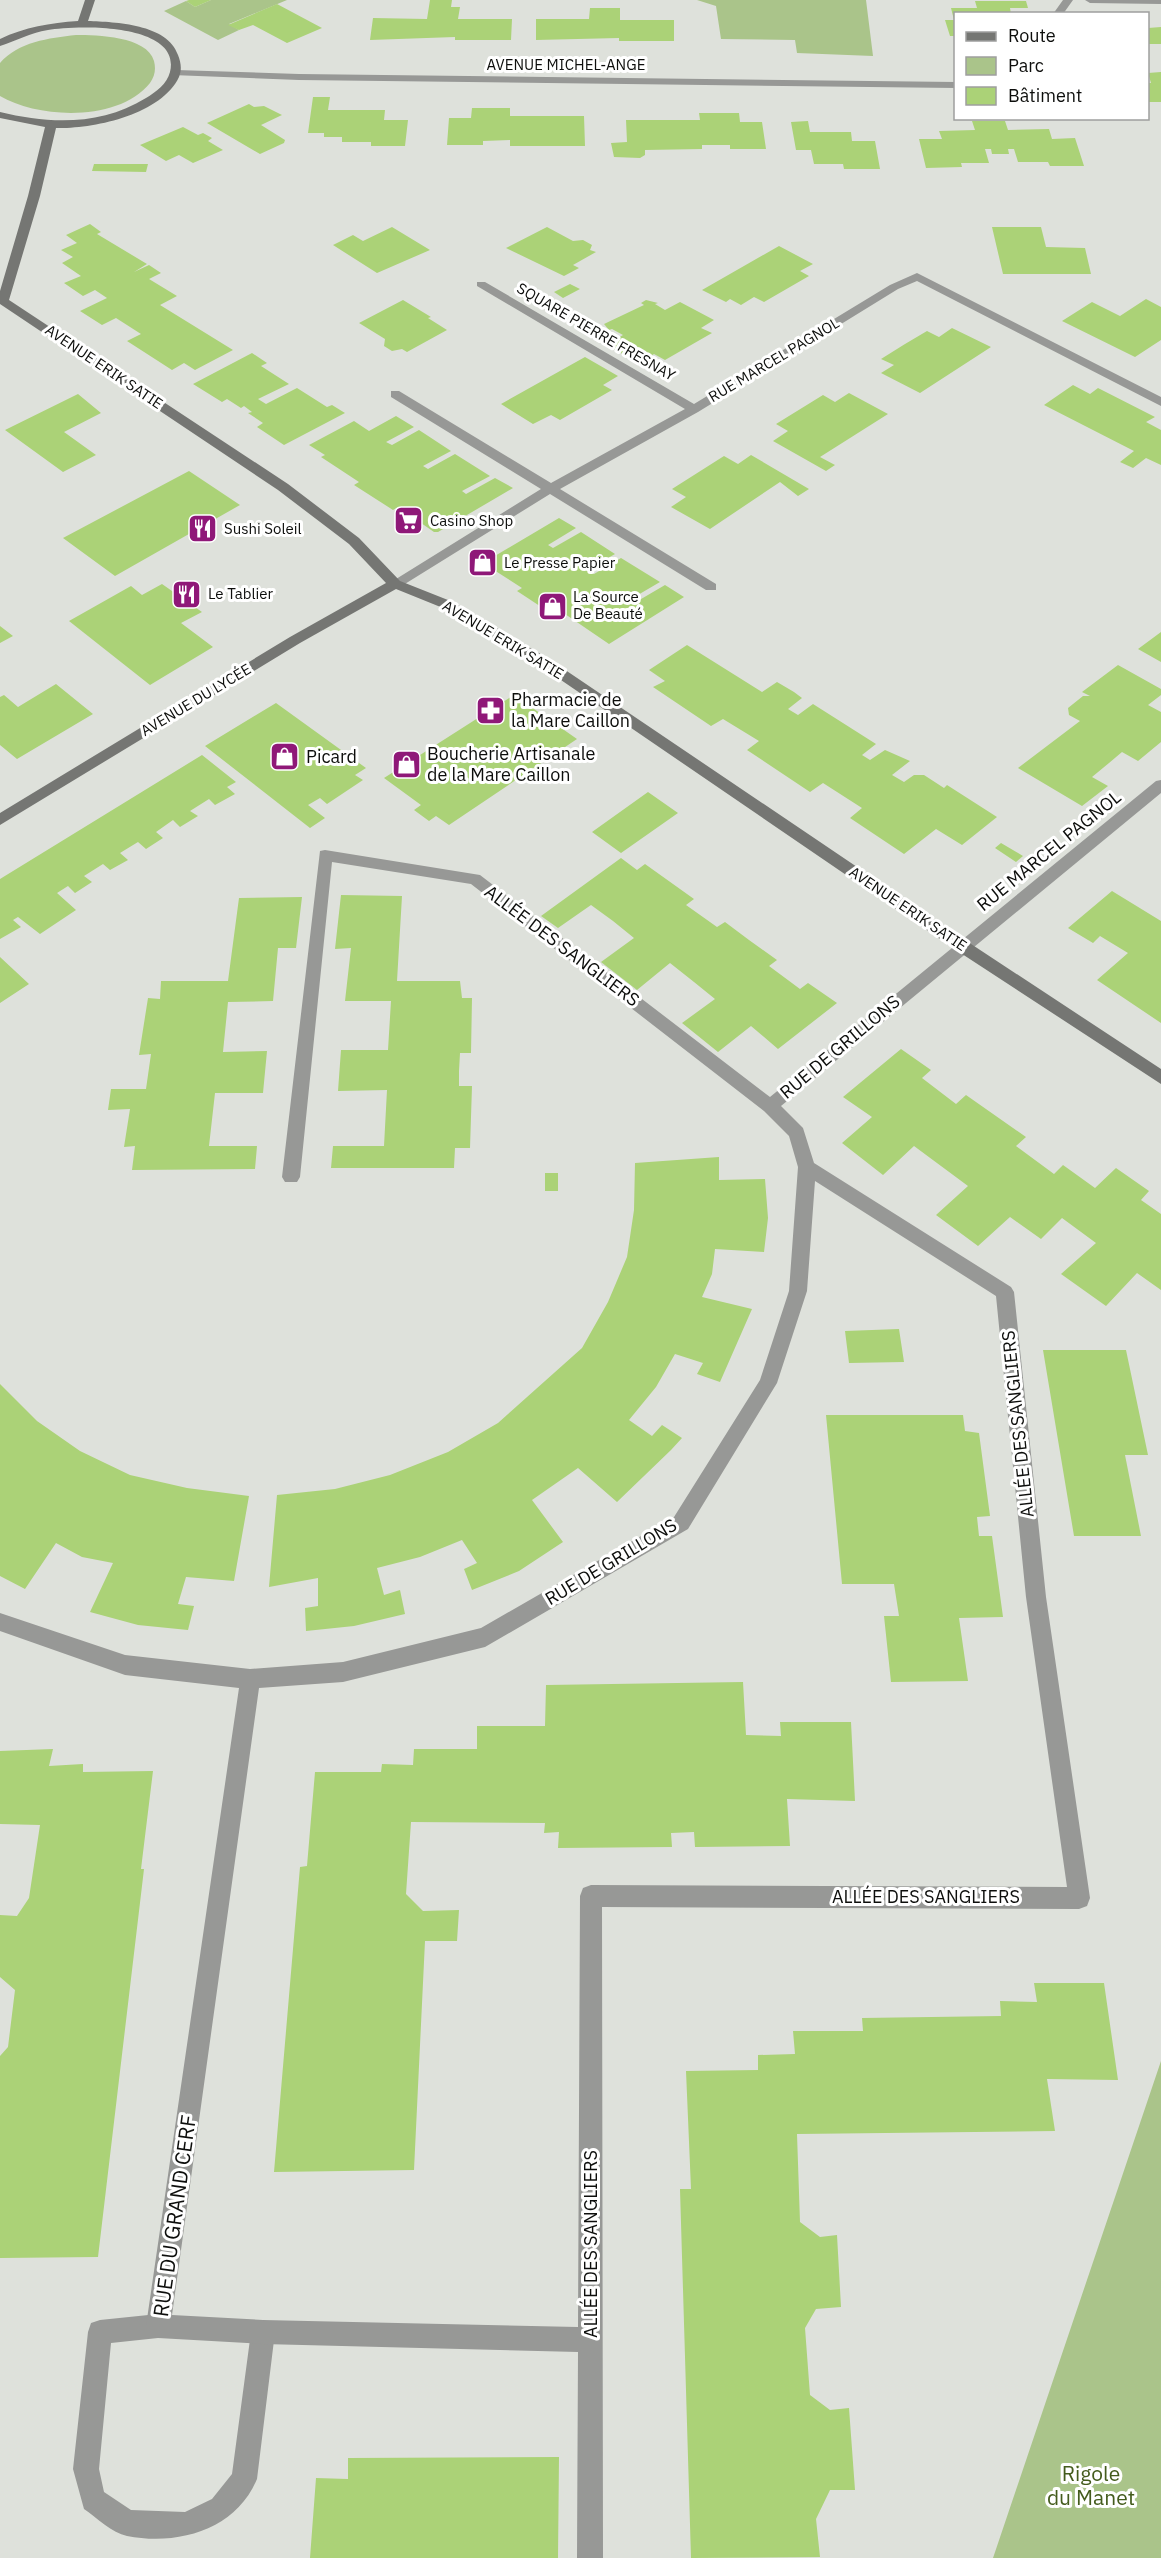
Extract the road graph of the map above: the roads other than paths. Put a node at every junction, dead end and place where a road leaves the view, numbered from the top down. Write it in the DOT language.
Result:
graph roads {
  1 [pos="90,0"];
  2 [pos="1090,0"];
  3 [pos="1161,1"];
  4 [pos="82,23"];
  5 [pos="0,43"];
  6 [pos="176,73"];
  7 [pos="954,85"];
  8 [pos="0,115"];
  9 [pos="51,124"];
  10 [pos="481,284"];
  11 [pos="2,301"];
  12 [pos="395,394"];
  13 [pos="1161,402"];
  14 [pos="694,408"];
  15 [pos="550,489"];
  16 [pos="394,584"];
  17 [pos="711,587"];
  18 [pos="1161,785"];
  19 [pos="0,820"];
  20 [pos="962,946"];
  21 [pos="1161,1077"];
  22 [pos="770,1106"];
  23 [pos="807,1167"];
  24 [pos="291,1177"];
  25 [pos="0,1622"];
  26 [pos="250,1679"];
  27 [pos="158,2326"];
  28 [pos="263,2332"];
  29 [pos="591,2340"];
  30 [pos="590,2558"];
  1 -- 4 [label="street"];
  2 -- 3 [label="street"];
  4 -- 5 [label="street"];
  4 -- 6 [label="street"];
  6 -- 7 [label="street, AVENUE MICHEL-ANGE"];
  6 -- 9 [label="street"];
  8 -- 9 [label="street"];
  9 -- 11 [label="street, AVENUE ERIK SATIE"];
  10 -- 14 [label="street, SQUARE PIERRE FRESNAY"];
  11 -- 16 [label="street, AVENUE ERIK SATIE"];
  12 -- 15 [label="street"];
  13 -- 14 [label="street, RUE MARCEL PAGNOL"];
  14 -- 15 [label="street, RUE MARCEL PAGNOL"];
  15 -- 16 [label="street, RUE MARCEL PAGNOL"];
  15 -- 17 [label="street"];
  16 -- 19 [label="street, AVENUE DU LYCÉE"];
  16 -- 20 [label="street, AVENUE ERIK SATIE"];
  18 -- 20 [label="street, RUE MARCEL PAGNOL"];
  20 -- 21 [label="street, AVENUE ERIK SATIE"];
  20 -- 22 [label="street, RUE DE GRILLONS"];
  22 -- 23 [label="street, RUE DE GRILLONS"];
  22 -- 24 [label="street, ALLÉE DES SANGLIERS"];
  23 -- 26 [label="street, RUE DE GRILLONS"];
  23 -- 29 [label="street, ALLÉE DES SANGLIERS"];
  25 -- 26 [label="street, RUE DE GRILLONS"];
  26 -- 27 [label="street, RUE DU GRAND CERF"];
  27 -- 28 [label="street, RUE DU GRAND CERF"];
  27 -- 28 [label="street"];
  28 -- 29 [label="street, RUE DU GRAND CERF"];
  29 -- 30 [label="street, ALLÉE DES SANGLIERS"];
}
